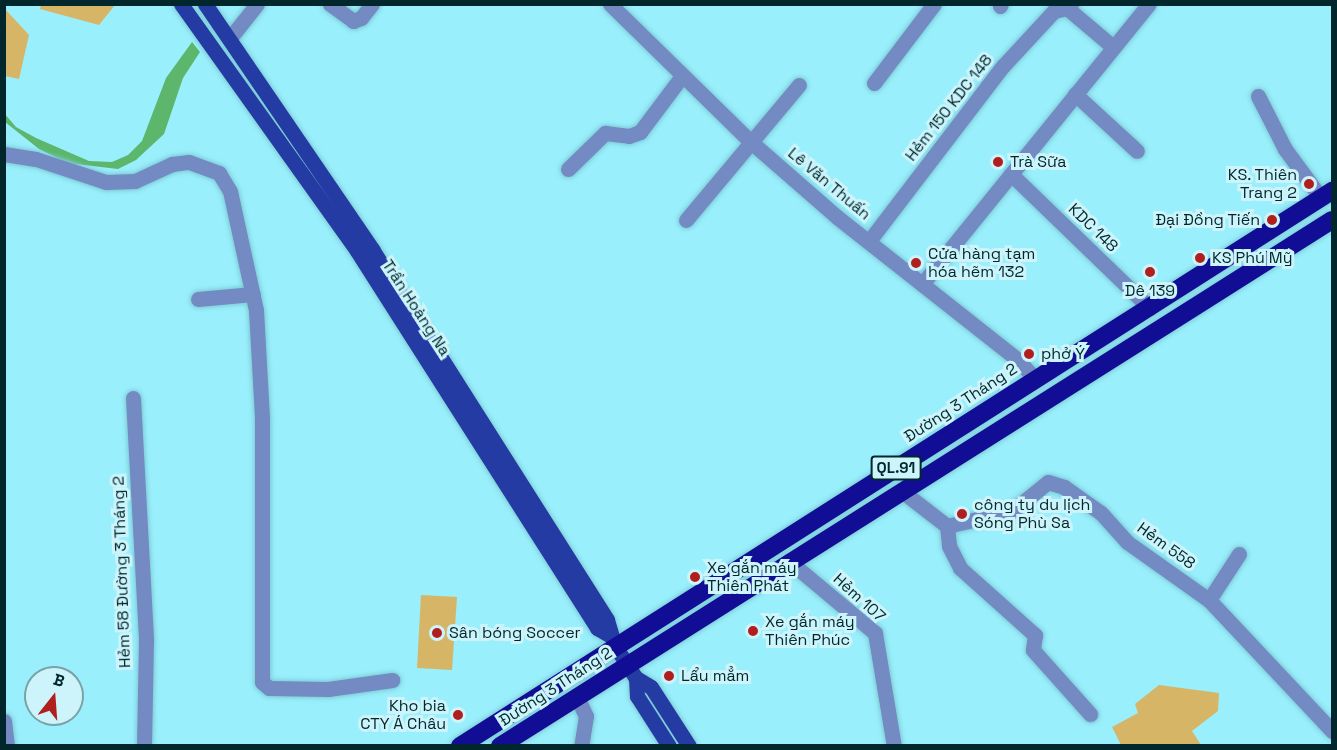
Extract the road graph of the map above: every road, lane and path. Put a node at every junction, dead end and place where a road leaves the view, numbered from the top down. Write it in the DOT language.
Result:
graph roads {
  1 [pos="181,4"];
  2 [pos="257,4"];
  3 [pos="330,4"];
  4 [pos="372,4"];
  5 [pos="610,4"];
  6 [pos="934,4"];
  7 [pos="1149,4"];
  8 [pos="211,7"];
  9 [pos="1069,7"];
  10 [pos="197,26"];
  11 [pos="230,38"];
  12 [pos="1113,47"];
  13 [pos="218,54"];
  14 [pos="682,76"];
  15 [pos="874,83"];
  16 [pos="799,85"];
  17 [pos="1075,94"];
  18 [pos="1258,96"];
  19 [pos="751,142"];
  20 [pos="1137,151"];
  21 [pos="4,154"];
  22 [pos="568,169"];
  23 [pos="1011,174"];
  24 [pos="1327,195"];
  25 [pos="686,220"];
  26 [pos="1332,220"];
  27 [pos="869,241"];
  28 [pos="1248,244"];
  29 [pos="1263,264"];
  30 [pos="1207,271"];
  31 [pos="922,284"];
  32 [pos="1220,291"];
  33 [pos="253,294"];
  34 [pos="198,299"];
  35 [pos="1150,308"];
  36 [pos="1035,379"];
  37 [pos="133,398"];
  38 [pos="903,492"];
  39 [pos="947,526"];
  40 [pos="1239,554"];
  41 [pos="789,561"];
  42 [pos="1209,600"];
  43 [pos="613,641"];
  44 [pos="631,672"];
  45 [pos="392,680"];
  46 [pos="577,697"];
  47 [pos="1090,714"];
  48 [pos="4,721"];
  49 [pos="1332,731"];
  50 [pos="7,746"];
  51 [pos="144,746"];
  52 [pos="460,746"];
  53 [pos="501,746"];
  54 [pos="581,746"];
  55 [pos="669,746"];
  56 [pos="688,746"];
  57 [pos="894,746"];
  1 -- 10 [label="main road, Trần Hoàng Na"];
  2 -- 11 [label="street"];
  3 -- 4 [label="street"];
  5 -- 14 [label="street, Lê Văn Thuấn"];
  6 -- 15 [label="street"];
  7 -- 12 [label="street"];
  8 -- 10 [label="main road"];
  8 -- 11 [label="main road, Trần Hoàng Na"];
  9 -- 12 [label="street"];
  9 -- 27 [label="street, Hẻm 150 KDC 148"];
  10 -- 13 [label="main road, Trần Hoàng Na"];
  11 -- 13 [label="main road"];
  11 -- 43 [label="main road, Trần Hoàng Na"];
  12 -- 17 [label="street"];
  13 -- 43 [label="main road, Trần Hoàng Na"];
  14 -- 19 [label="street, Lê Văn Thuấn"];
  14 -- 22 [label="street"];
  16 -- 19 [label="street"];
  17 -- 20 [label="street"];
  17 -- 23 [label="street"];
  18 -- 24 [label="street"];
  19 -- 25 [label="street"];
  19 -- 27 [label="street, Lê Văn Thuấn"];
  21 -- 33 [label="street"];
  23 -- 31 [label="street"];
  23 -- 35 [label="street, KDC 148"];
  24 -- 28 [label="highway, Đường 3 Tháng 2 / QL.91"];
  26 -- 29 [label="highway, Đường 3 Tháng 2 / QL.91"];
  27 -- 31 [label="street, Lê Văn Thuấn"];
  28 -- 29 [label="highway"];
  28 -- 30 [label="highway, Đường 3 Tháng 2 / QL.91"];
  29 -- 32 [label="highway, Đường 3 Tháng 2 / QL.91"];
  30 -- 32 [label="highway"];
  30 -- 35 [label="highway, Đường 3 Tháng 2 / QL.91"];
  31 -- 36 [label="street, Lê Văn Thuấn"];
  32 -- 38 [label="highway, Đường 3 Tháng 2 / QL.91"];
  33 -- 34 [label="street"];
  33 -- 45 [label="street"];
  35 -- 36 [label="highway, Đường 3 Tháng 2 / QL.91"];
  36 -- 43 [label="highway, Đường 3 Tháng 2 / QL.91"];
  37 -- 51 [label="street, Hẻm 58 Đường 3 Tháng 2"];
  38 -- 39 [label="street"];
  38 -- 41 [label="highway, Đường 3 Tháng 2 / QL.91"];
  39 -- 42 [label="street, Hẻm 558"];
  39 -- 47 [label="street"];
  40 -- 42 [label="street"];
  41 -- 44 [label="highway, Đường 3 Tháng 2 / QL.91"];
  41 -- 57 [label="street, Hẻm 107"];
  42 -- 49 [label="street, Hẻm 558"];
  43 -- 44 [label="main road, Trần Hoàng Na"];
  43 -- 52 [label="highway, Đường 3 Tháng 2 / QL.91"];
  44 -- 46 [label="highway, Đường 3 Tháng 2 / QL.91"];
  44 -- 55 [label="main road, Trần Hoàng Na"];
  44 -- 56 [label="main road, Trần Hoàng Na"];
  46 -- 53 [label="highway, Đường 3 Tháng 2 / QL.91"];
  46 -- 54 [label="street"];
  48 -- 50 [label="street"];
}
